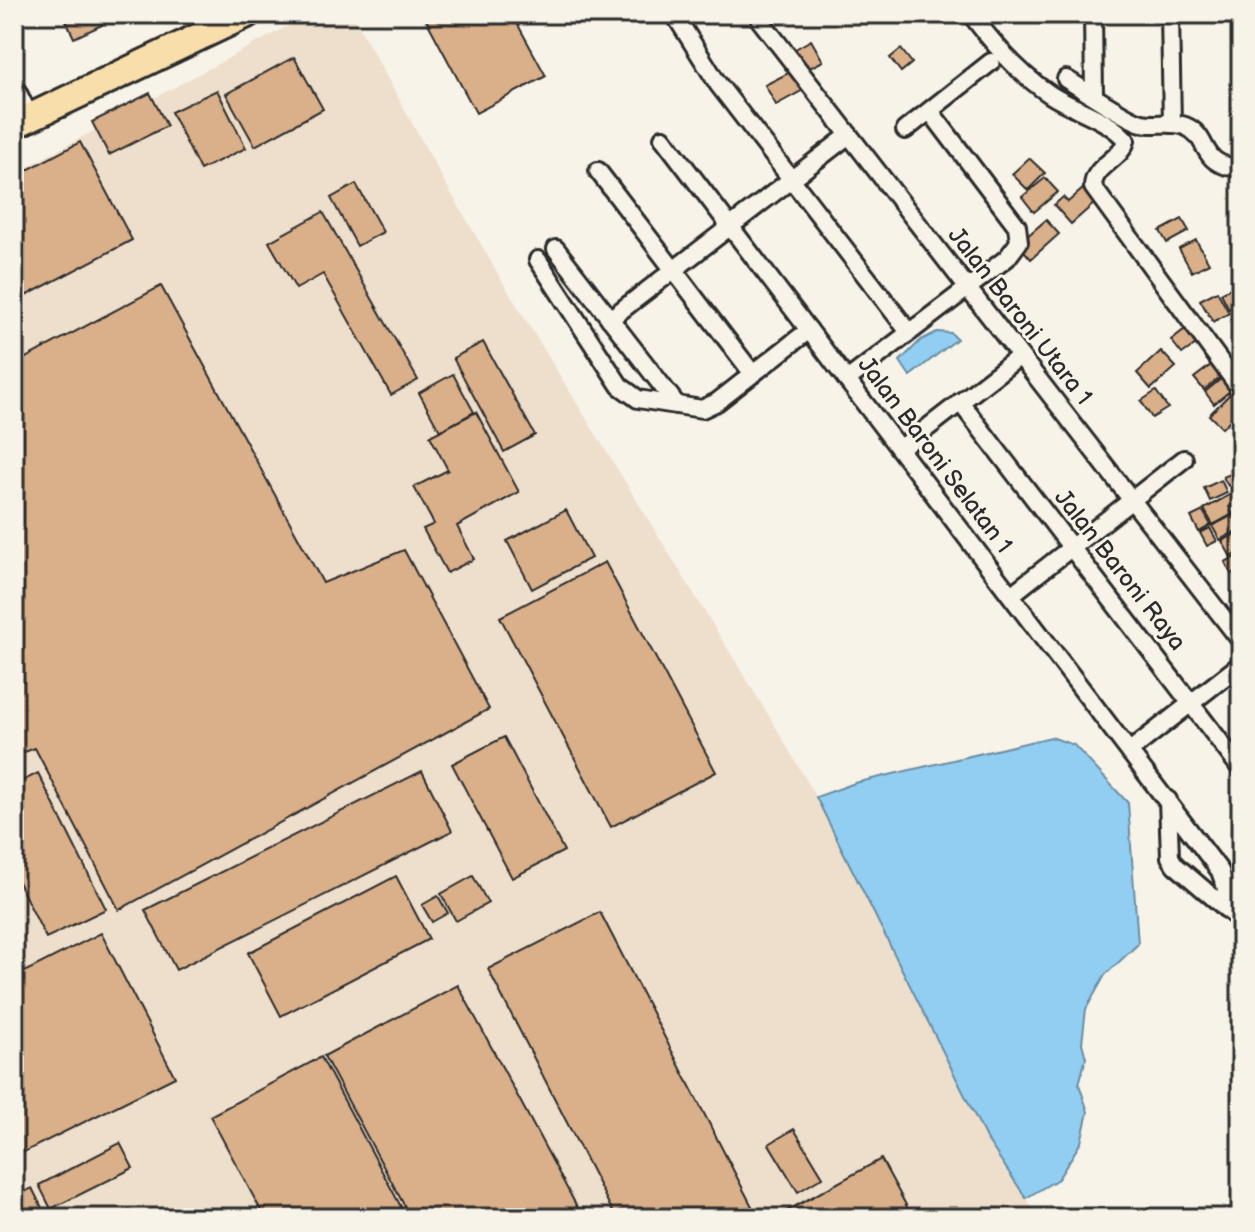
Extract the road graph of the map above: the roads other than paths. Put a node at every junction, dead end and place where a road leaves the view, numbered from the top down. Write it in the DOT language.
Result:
graph roads {
  1 [pos="247,14"];
  2 [pos="971,14"];
  3 [pos="1093,14"];
  4 [pos="1170,14"];
  5 [pos="678,20"];
  6 [pos="760,20"];
  7 [pos="991,62"];
  8 [pos="1066,79"];
  9 [pos="14,85"];
  10 [pos="1094,96"];
  11 [pos="930,111"];
  12 [pos="22,121"];
  13 [pos="1172,124"];
  14 [pos="905,130"];
  15 [pos="849,135"];
  16 [pos="663,138"];
  17 [pos="1241,168"];
  18 [pos="598,171"];
  19 [pos="791,180"];
  20 [pos="730,226"];
  21 [pos="556,249"];
  22 [pos="538,260"];
  23 [pos="673,270"];
  24 [pos="967,288"];
  25 [pos="610,319"];
  26 [pos="809,330"];
  27 [pos="909,332"];
  28 [pos="1020,356"];
  29 [pos="753,374"];
  30 [pos="847,380"];
  31 [pos="1241,390"];
  32 [pos="960,402"];
  33 [pos="677,405"];
  34 [pos="900,449"];
  35 [pos="1184,459"];
  36 [pos="1132,500"];
  37 [pos="1072,547"];
  38 [pos="1011,595"];
  39 [pos="1241,641"];
  40 [pos="1241,664"];
  41 [pos="1192,702"];
  42 [pos="1131,750"];
  43 [pos="1241,769"];
  44 [pos="1168,800"];
  45 [pos="1225,908"];
  46 [pos="1241,921"];
  1 -- 12 [label="main road"];
  2 -- 31 [label="street"];
  3 -- 10 [label="street"];
  4 -- 13 [label="street"];
  5 -- 19 [label="street"];
  6 -- 15 [label="street, Jalan Baroni Utara 1"];
  7 -- 11 [label="street"];
  8 -- 10 [label="street"];
  9 -- 12 [label="street"];
  10 -- 13 [label="street"];
  11 -- 14 [label="street"];
  11 -- 24 [label="street"];
  13 -- 17 [label="street"];
  15 -- 19 [label="street"];
  15 -- 24 [label="street, Jalan Baroni Utara 1"];
  16 -- 20 [label="street, Jalan Baroni Selatan 1"];
  18 -- 23 [label="street"];
  19 -- 20 [label="street"];
  19 -- 27 [label="street"];
  20 -- 23 [label="street"];
  20 -- 26 [label="street, Jalan Baroni Selatan 1"];
  21 -- 25 [label="street"];
  22 -- 33 [label="street"];
  23 -- 25 [label="street"];
  23 -- 29 [label="street"];
  24 -- 27 [label="street"];
  24 -- 28 [label="street, Jalan Baroni Utara 1"];
  25 -- 33 [label="street"];
  26 -- 29 [label="street"];
  26 -- 30 [label="street, Jalan Baroni Selatan 1"];
  27 -- 30 [label="street"];
  28 -- 32 [label="street"];
  28 -- 36 [label="street, Jalan Baroni Utara 1"];
  29 -- 33 [label="street"];
  30 -- 34 [label="street, Jalan Baroni Selatan 1"];
  32 -- 34 [label="street"];
  32 -- 37 [label="street, Jalan Baroni Raya"];
  34 -- 38 [label="street, Jalan Baroni Selatan 1"];
  35 -- 36 [label="street"];
  36 -- 37 [label="street"];
  36 -- 39 [label="street, Jalan Baroni Utara 1"];
  37 -- 38 [label="street"];
  37 -- 41 [label="street, Jalan Baroni Raya"];
  38 -- 42 [label="street, Jalan Baroni Selatan 1"];
  40 -- 41 [label="street"];
  41 -- 42 [label="street"];
  41 -- 43 [label="street, Jalan Baroni Raya"];
  42 -- 44 [label="street, Jalan Baroni Selatan 1"];
  44 -- 45 [label="street, Jalan Baroni Selatan 1"];
  44 -- 45 [label="street"];
  45 -- 46 [label="street"];
}
